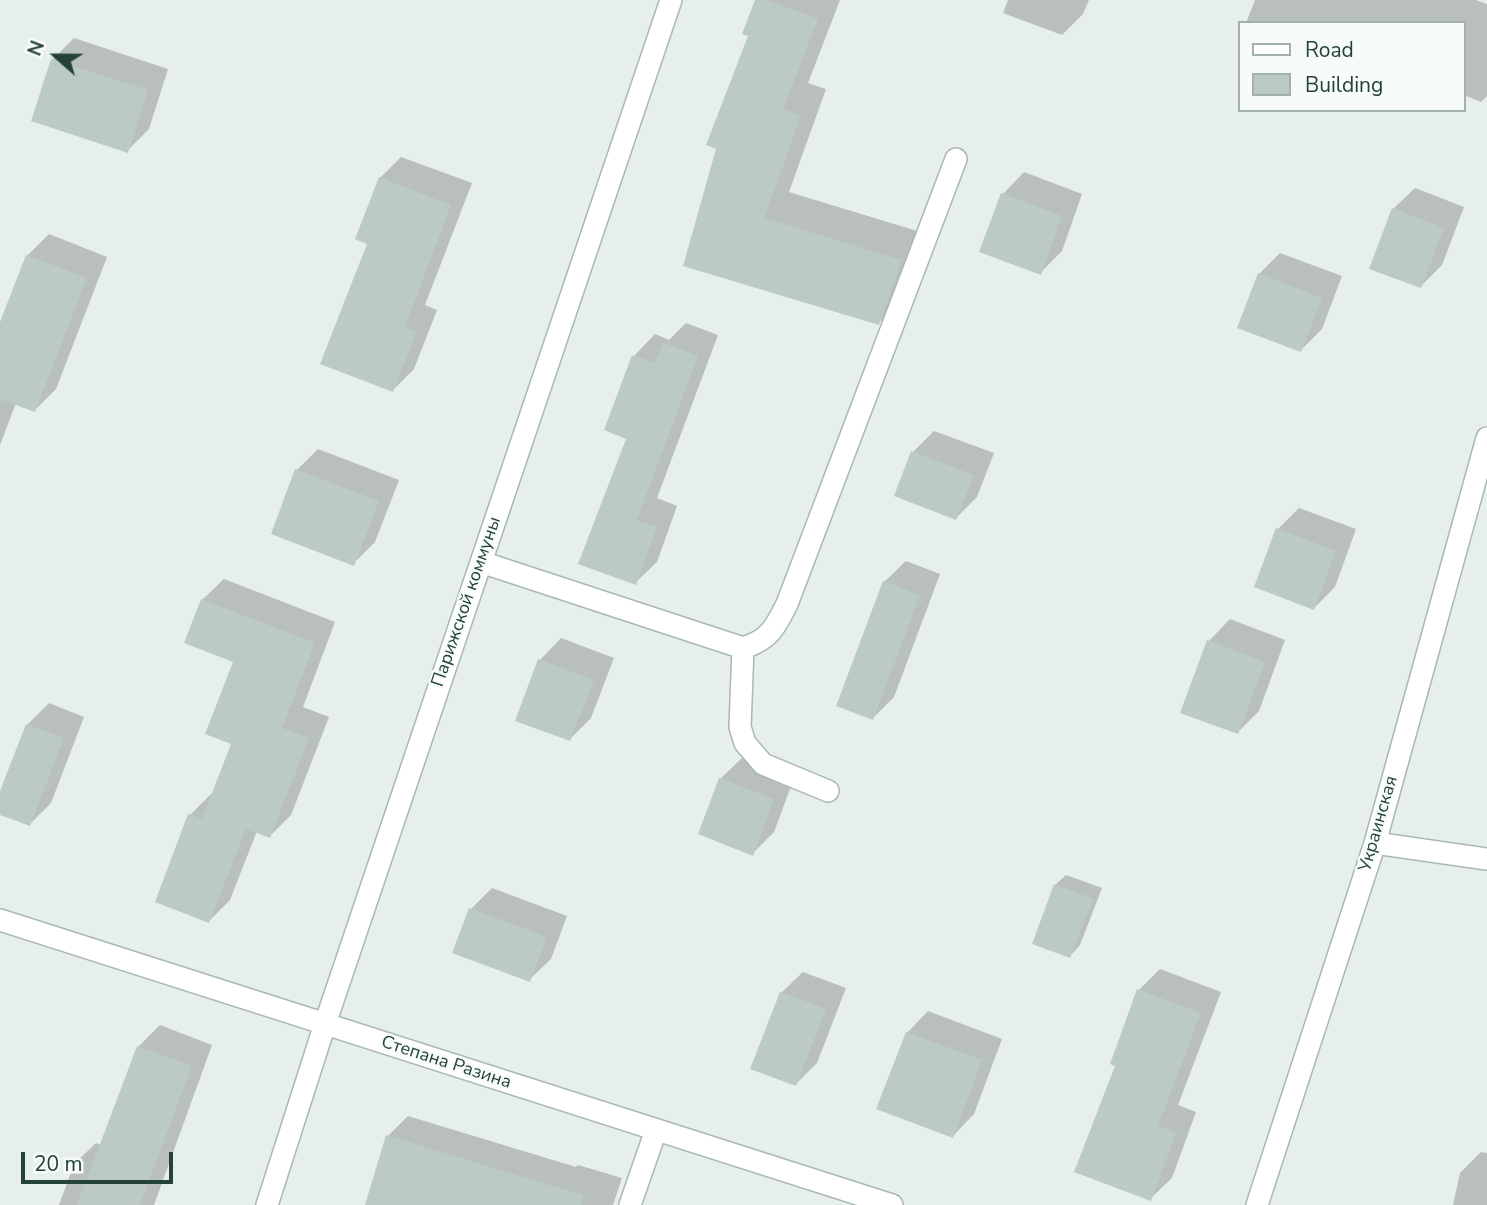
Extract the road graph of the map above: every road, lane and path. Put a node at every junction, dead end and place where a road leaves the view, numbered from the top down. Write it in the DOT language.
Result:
graph roads {
  1 [pos="671,0"];
  2 [pos="956,159"];
  3 [pos="1487,438"];
  4 [pos="481,562"];
  5 [pos="743,648"];
  6 [pos="828,791"];
  7 [pos="1375,843"];
  8 [pos="1487,859"];
  9 [pos="0,920"];
  10 [pos="324,1024"];
  11 [pos="656,1130"];
  12 [pos="267,1205"];
  13 [pos="630,1205"];
  14 [pos="892,1205"];
  15 [pos="1258,1205"];
  1 -- 4 [label="street, Парижской коммуны"];
  2 -- 5 [label="street"];
  3 -- 7 [label="street, Украинская"];
  4 -- 5 [label="street"];
  4 -- 10 [label="street, Парижской коммуны"];
  5 -- 6 [label="street"];
  7 -- 8 [label="street"];
  7 -- 15 [label="street, Украинская"];
  9 -- 10 [label="street, Степана Разина"];
  10 -- 11 [label="street, Степана Разина"];
  10 -- 12 [label="street, Парижской коммуны"];
  11 -- 13 [label="street"];
  11 -- 14 [label="street, Степана Разина"];
}
